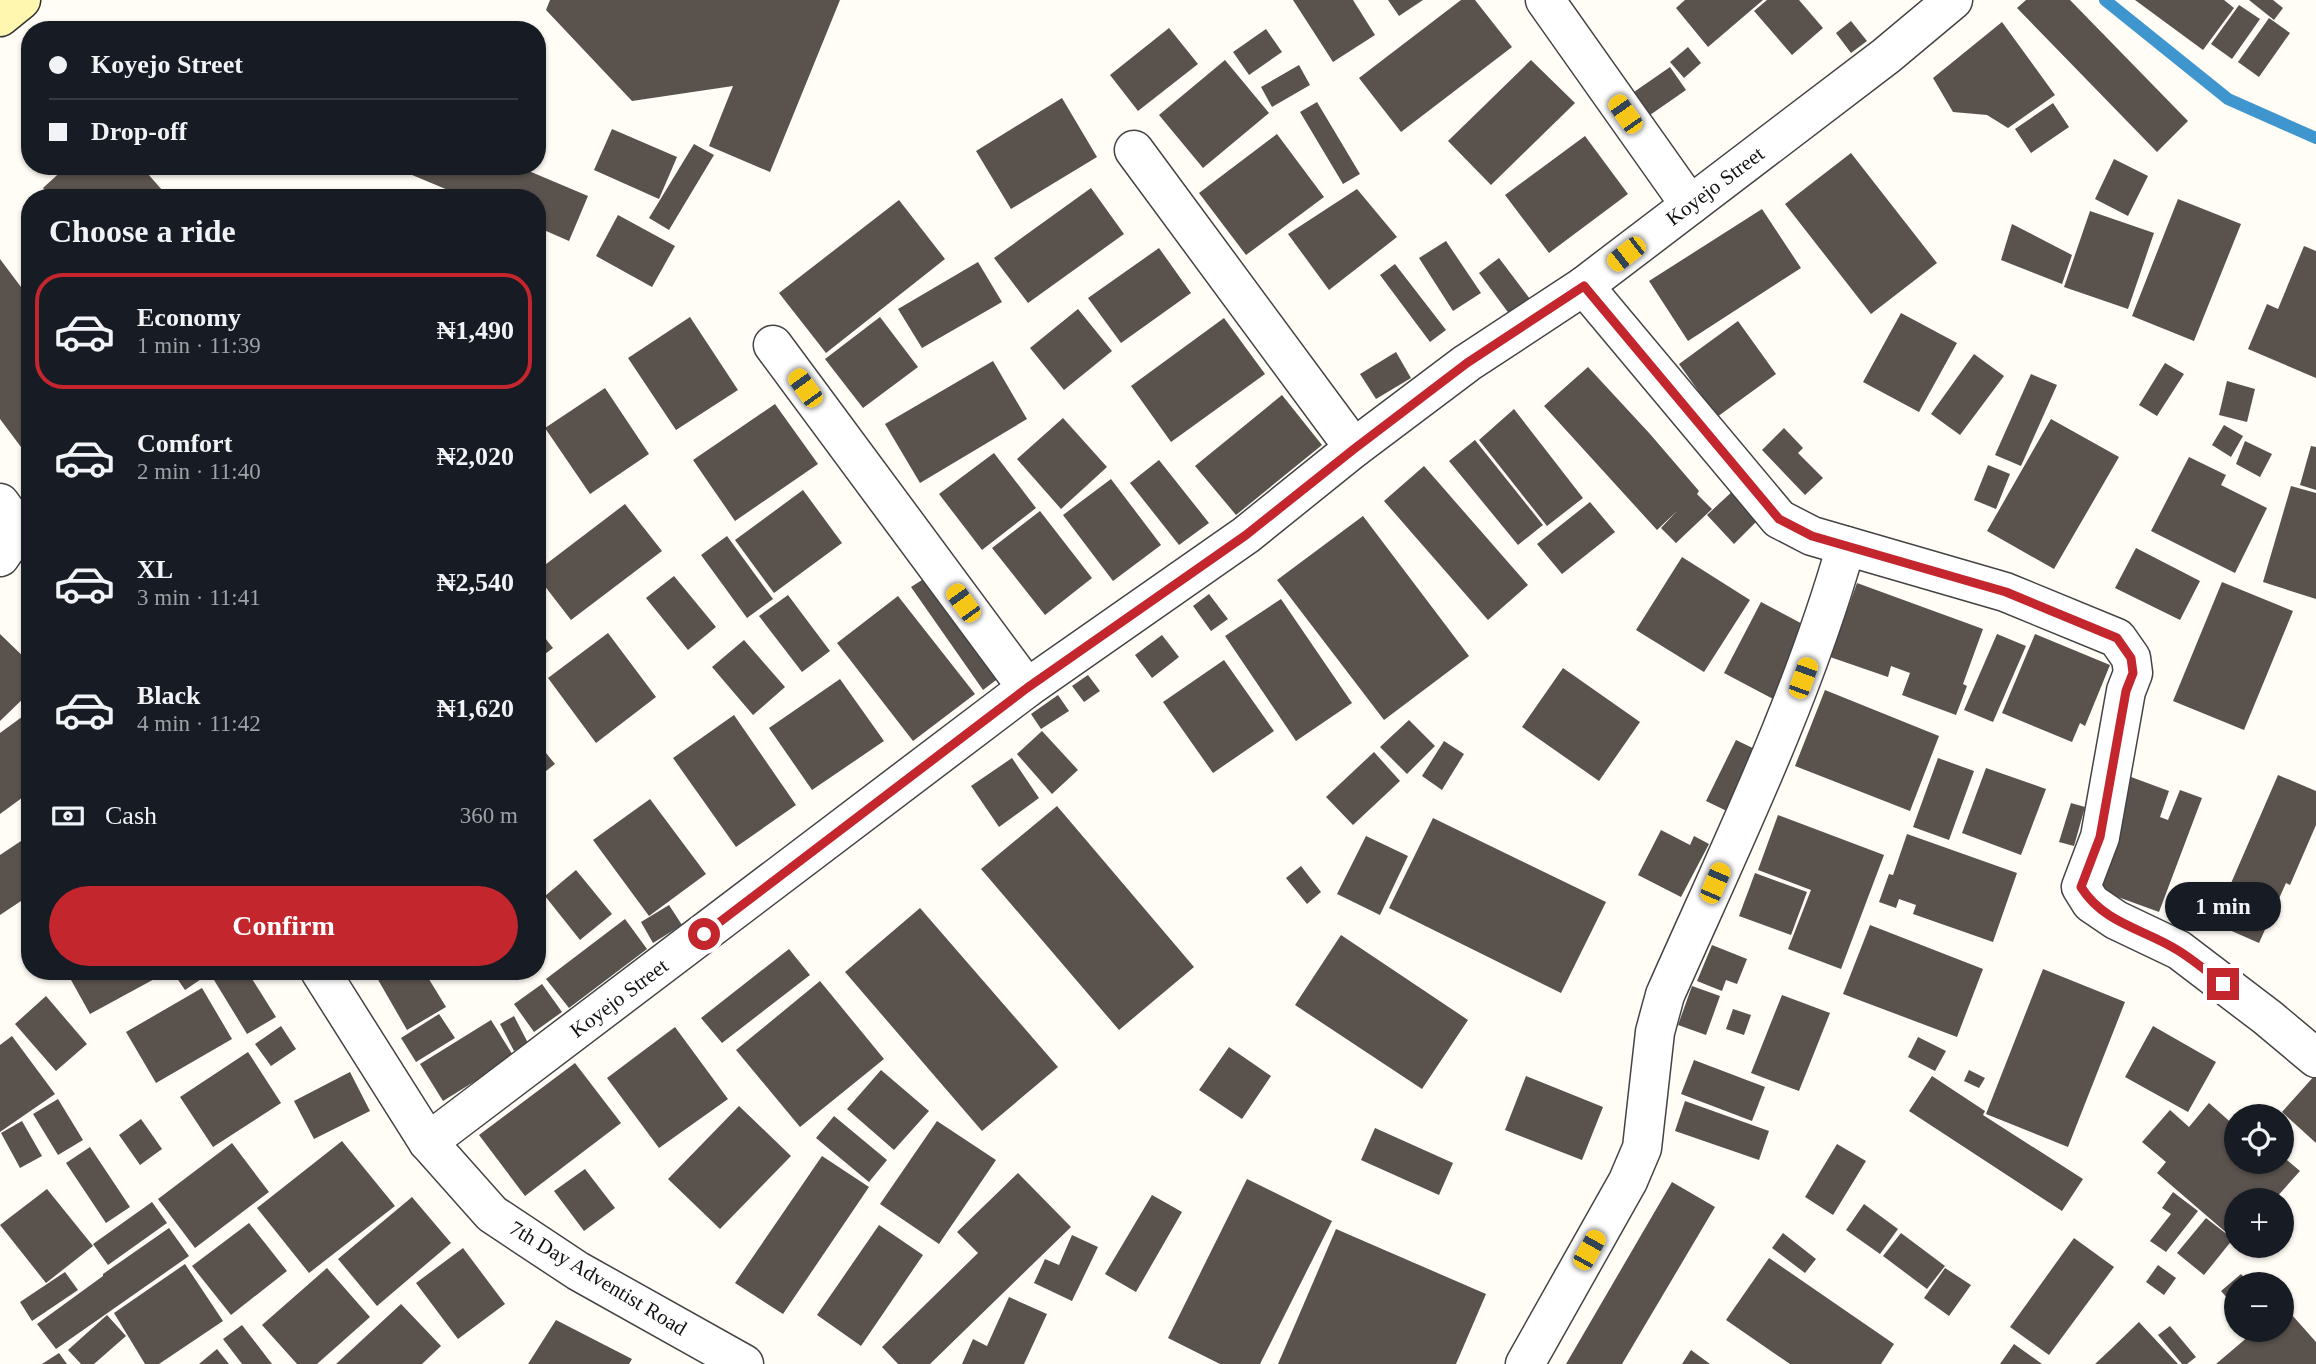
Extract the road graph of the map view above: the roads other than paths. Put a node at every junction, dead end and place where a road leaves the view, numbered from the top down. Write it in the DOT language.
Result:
graph roads {
  1 [pos="21,0"];
  2 [pos="1545,0"];
  3 [pos="1953,0"];
  4 [pos="0,17"];
  5 [pos="1134,150"];
  6 [pos="1690,205"];
  7 [pos="1584,286"];
  8 [pos="773,345"];
  9 [pos="1354,449"];
  10 [pos="1846,546"];
  11 [pos="1027,688"];
  12 [pos="326,980"];
  13 [pos="2316,1058"];
  14 [pos="428,1142"];
  15 [pos="737,1362"];
  16 [pos="1524,1364"];
  1 -- 4 [label="main road"];
  2 -- 6 [label="street"];
  3 -- 6 [label="street, Koyejo Street"];
  5 -- 9 [label="street"];
  6 -- 7 [label="street, Koyejo Street"];
  7 -- 9 [label="street, Koyejo Street"];
  7 -- 10 [label="street"];
  8 -- 11 [label="street"];
  9 -- 11 [label="street, Koyejo Street"];
  10 -- 13 [label="street"];
  10 -- 16 [label="street"];
  11 -- 14 [label="street, Koyejo Street"];
  12 -- 14 [label="street, 7th Day Adventist Road"];
  14 -- 15 [label="street, 7th Day Adventist Road"];
}
